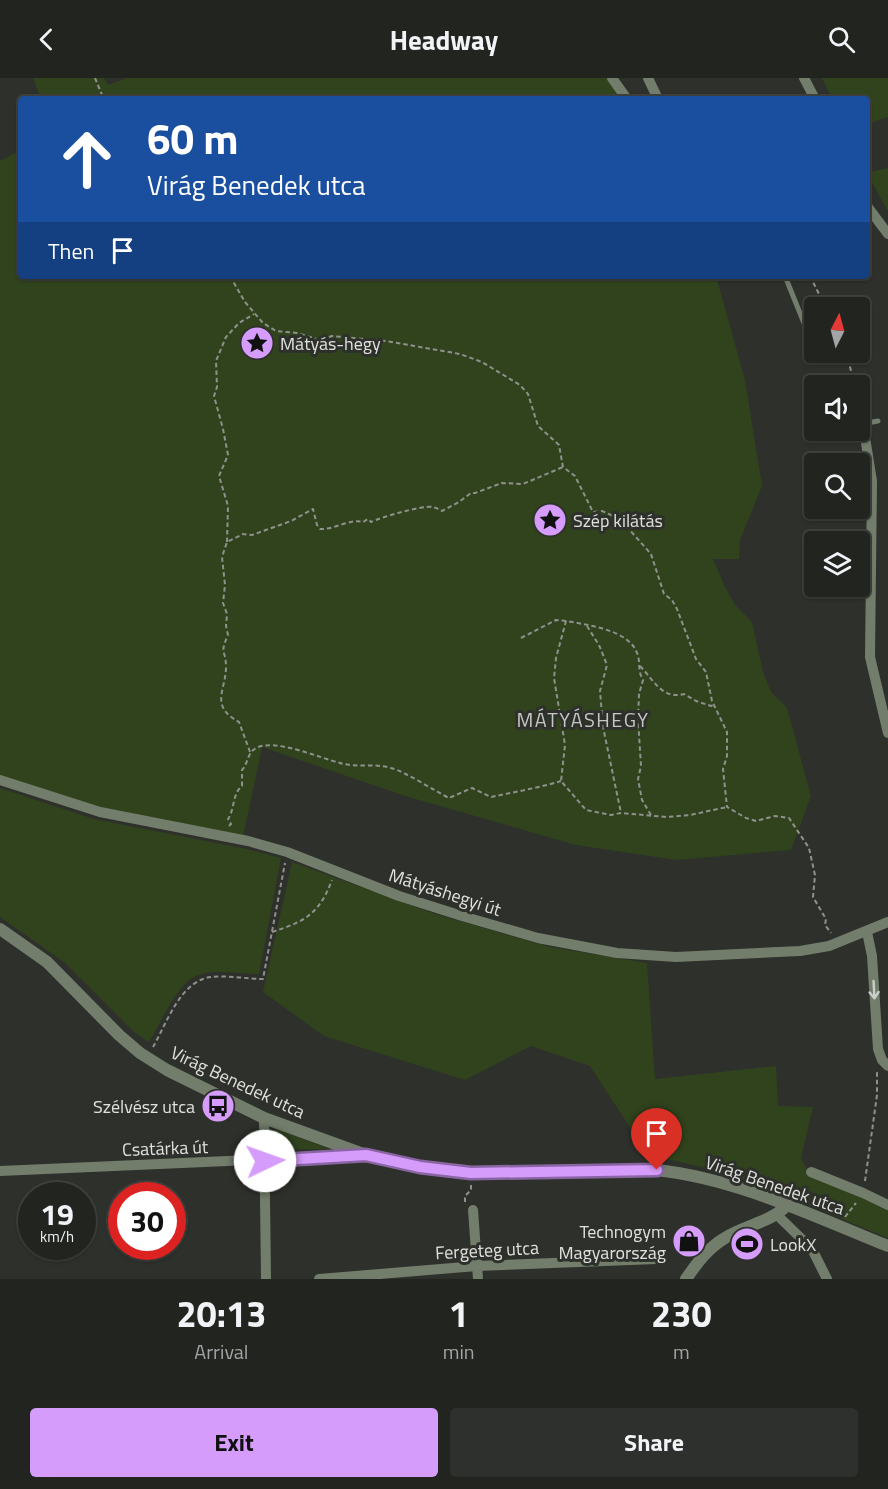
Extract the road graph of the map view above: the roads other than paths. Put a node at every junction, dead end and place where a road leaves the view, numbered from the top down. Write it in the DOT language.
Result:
graph roads {
  1 [pos="612,78"];
  2 [pos="648,78"];
  3 [pos="804,78"];
  4 [pos="625,96"];
  5 [pos="657,96"];
  6 [pos="813,96"];
  7 [pos="870,210"];
  8 [pos="888,234"];
  9 [pos="786,279"];
  10 [pos="804,323"];
  11 [pos="878,421"];
  12 [pos="870,422"];
  13 [pos="865,441"];
  14 [pos="888,733"];
  15 [pos="0,780"];
  16 [pos="888,922"];
  17 [pos="867,932"];
  18 [pos="1,933"];
  19 [pos="885,1063"];
  20 [pos="264,1118"];
  21 [pos="366,1155"];
  22 [pos="265,1161"];
  23 [pos="0,1171"];
  24 [pos="811,1172"];
  25 [pos="787,1205"];
  26 [pos="888,1205"];
  27 [pos="473,1210"];
  28 [pos="776,1214"];
  29 [pos="888,1246"];
  30 [pos="656,1259"];
  31 [pos="477,1266"];
  32 [pos="266,1279"];
  33 [pos="319,1279"];
  34 [pos="478,1279"];
  35 [pos="686,1279"];
  36 [pos="827,1279"];
  1 -- 4 [label="street"];
  2 -- 5 [label="street"];
  3 -- 6 [label="street"];
  7 -- 8 [label="street"];
  9 -- 10 [label="lane"];
  11 -- 12 [label="lane"];
  13 -- 14 [label="street"];
  15 -- 17 [label="street, Mátyáshegyi út"];
  16 -- 17 [label="street, Mátyáshegyi út"];
  17 -- 19 [label="street, one-way"];
  18 -- 20 [label="street, Virág Benedek utca"];
  20 -- 21 [label="street, Virág Benedek utca"];
  20 -- 22 [label="street"];
  21 -- 22 [label="street, Csatárka út"];
  21 -- 25 [label="street, Virág Benedek utca"];
  22 -- 23 [label="street, Csatárka út"];
  22 -- 32 [label="street"];
  24 -- 26 [label="street, Virág Benedek utca"];
  25 -- 28 [label="street"];
  25 -- 29 [label="street, Virág Benedek utca"];
  27 -- 31 [label="street"];
  28 -- 35 [label="street"];
  28 -- 36 [label="street"];
  30 -- 31 [label="street, Fergeteg utca"];
  31 -- 33 [label="street, Fergeteg utca"];
  31 -- 34 [label="street"];
}
